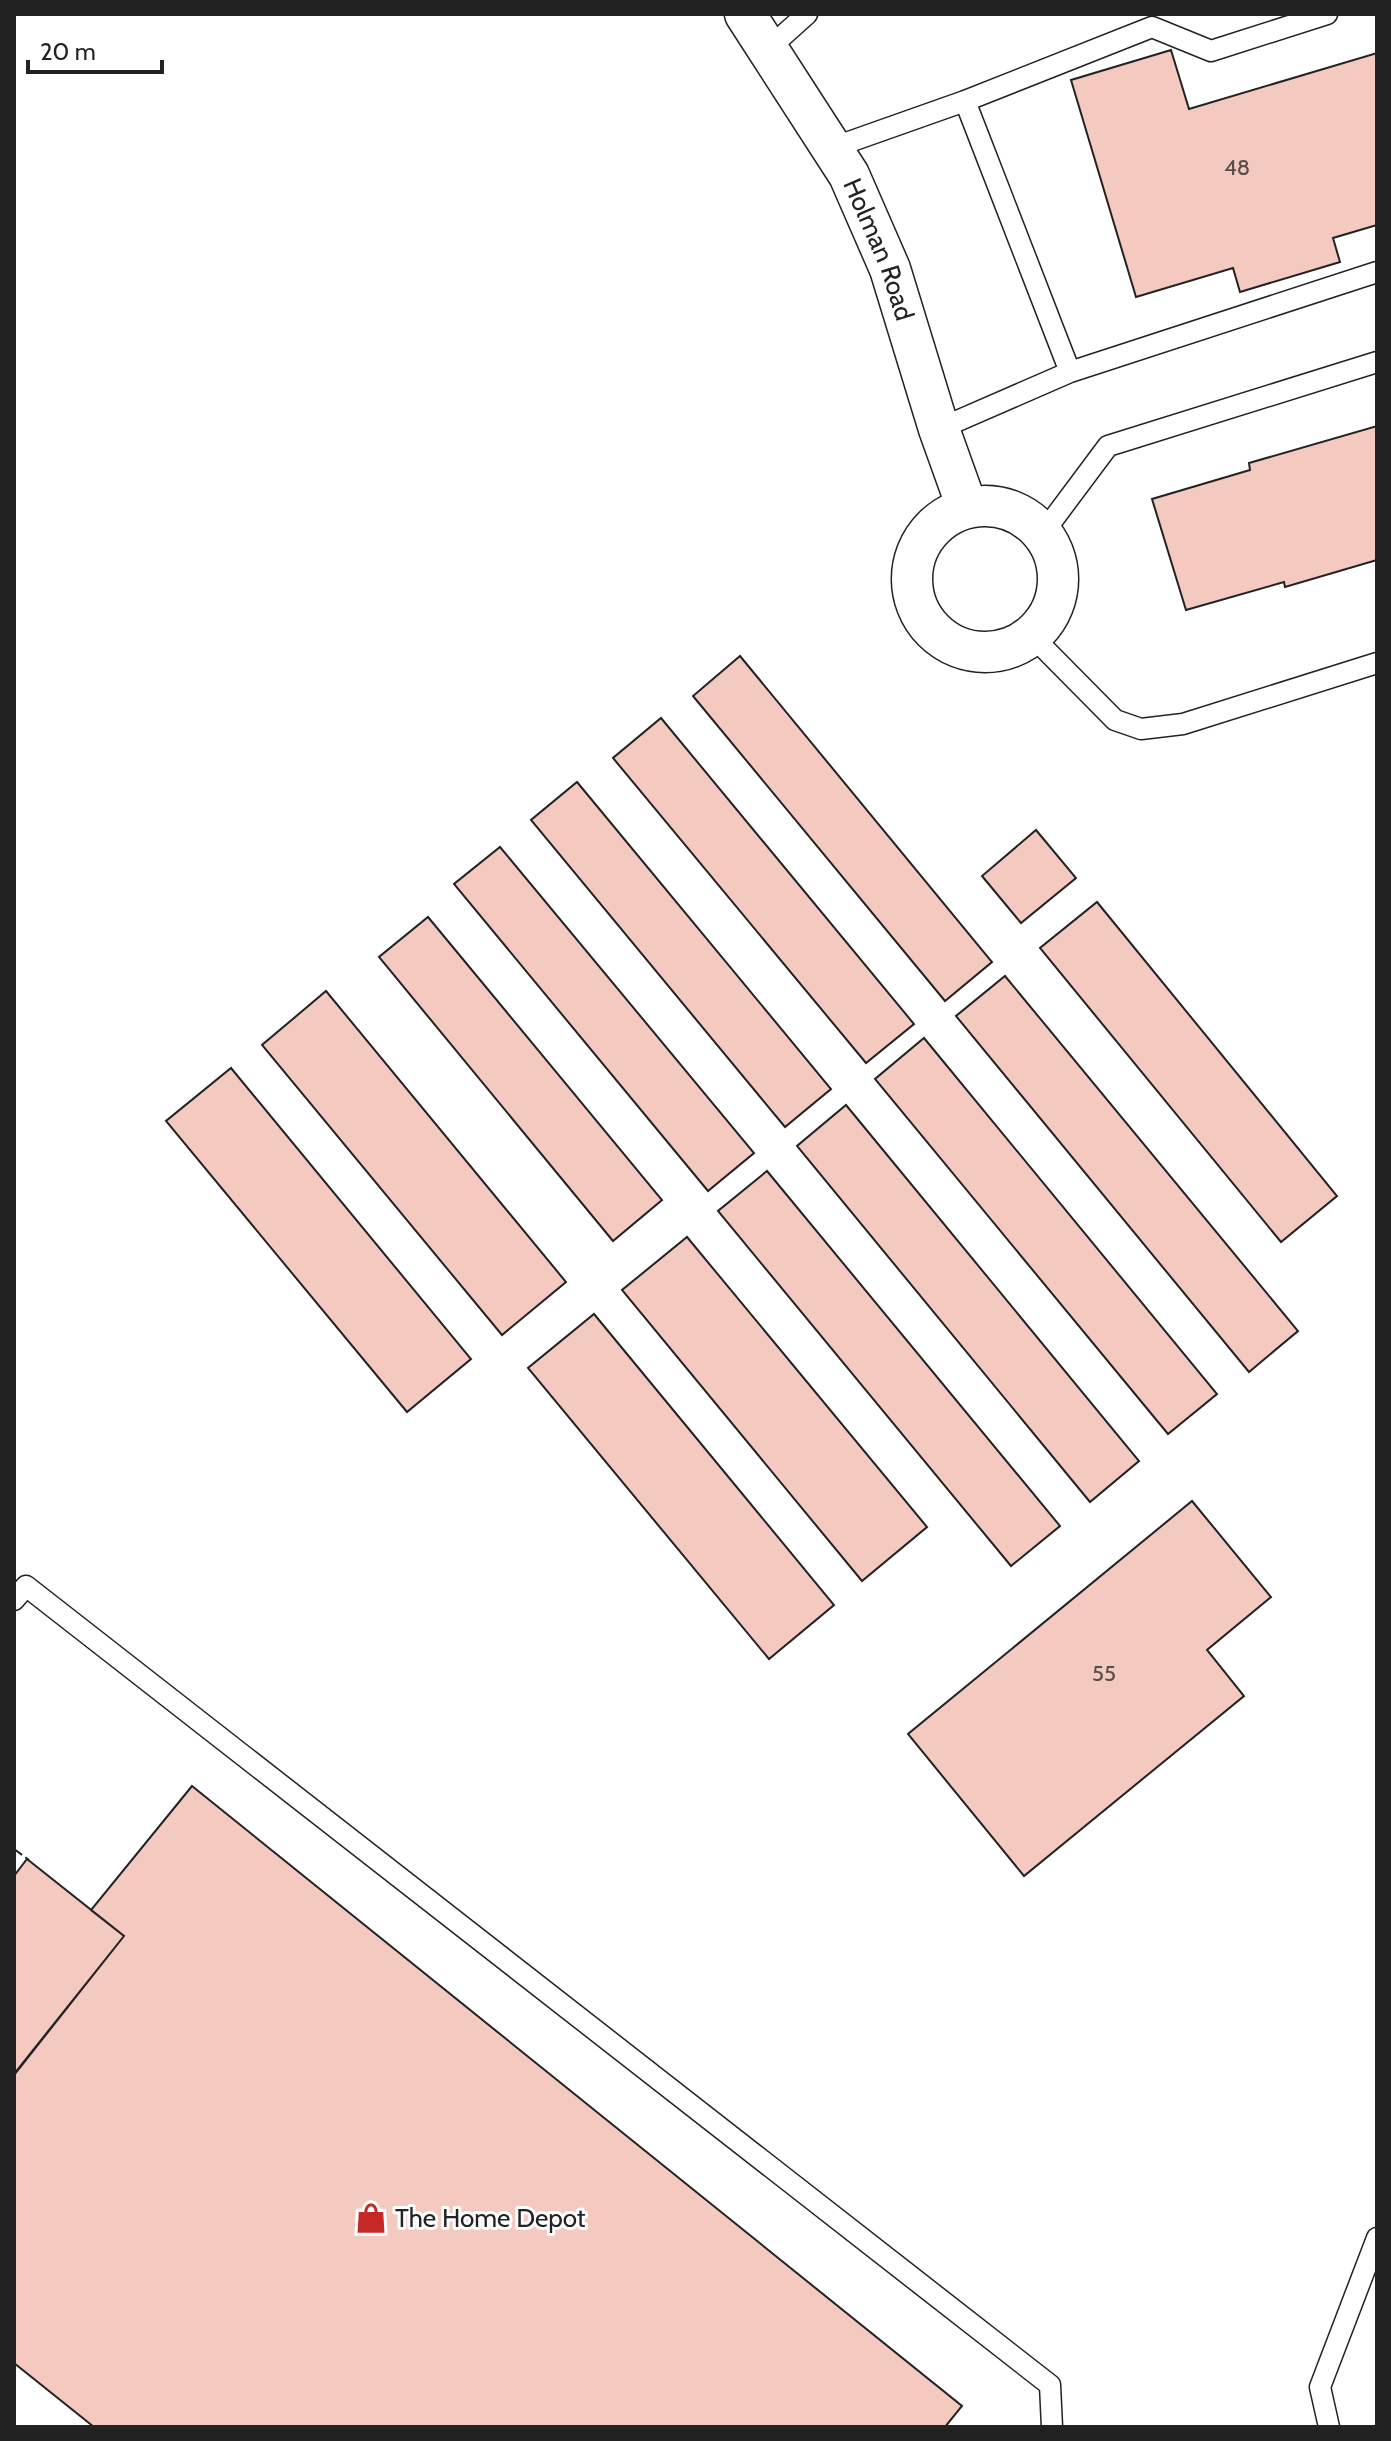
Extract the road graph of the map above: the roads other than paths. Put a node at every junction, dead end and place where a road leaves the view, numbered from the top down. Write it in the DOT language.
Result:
graph roads {
  1 [pos="745,14"];
  2 [pos="807,14"];
  3 [pos="1327,14"];
  4 [pos="1152,20"];
  5 [pos="768,49"];
  6 [pos="965,101"];
  7 [pos="832,148"];
  8 [pos="1377,272"];
  9 [pos="1377,362"];
  10 [pos="1070,372"];
  11 [pos="939,429"];
  12 [pos="967,507"];
  13 [pos="1043,533"];
  14 [pos="1032,636"];
  15 [pos="1377,663"];
  16 [pos="14,1600"];
  17 [pos="1377,2238"];
  18 [pos="1052,2427"];
  19 [pos="1329,2427"];
  1 -- 5 [label="street, Holman Road"];
  2 -- 5 [label="lane"];
  3 -- 4 [label="lane"];
  4 -- 6 [label="lane"];
  5 -- 7 [label="street, Holman Road"];
  6 -- 7 [label="lane"];
  6 -- 10 [label="lane"];
  7 -- 11 [label="street, Holman Road"];
  8 -- 10 [label="lane"];
  9 -- 13 [label="lane"];
  10 -- 11 [label="lane"];
  11 -- 12 [label="street, Holman Road"];
  12 -- 13 [label="street"];
  12 -- 14 [label="street"];
  13 -- 14 [label="street"];
  14 -- 15 [label="lane"];
  16 -- 18 [label="lane"];
  17 -- 19 [label="lane"];
}
